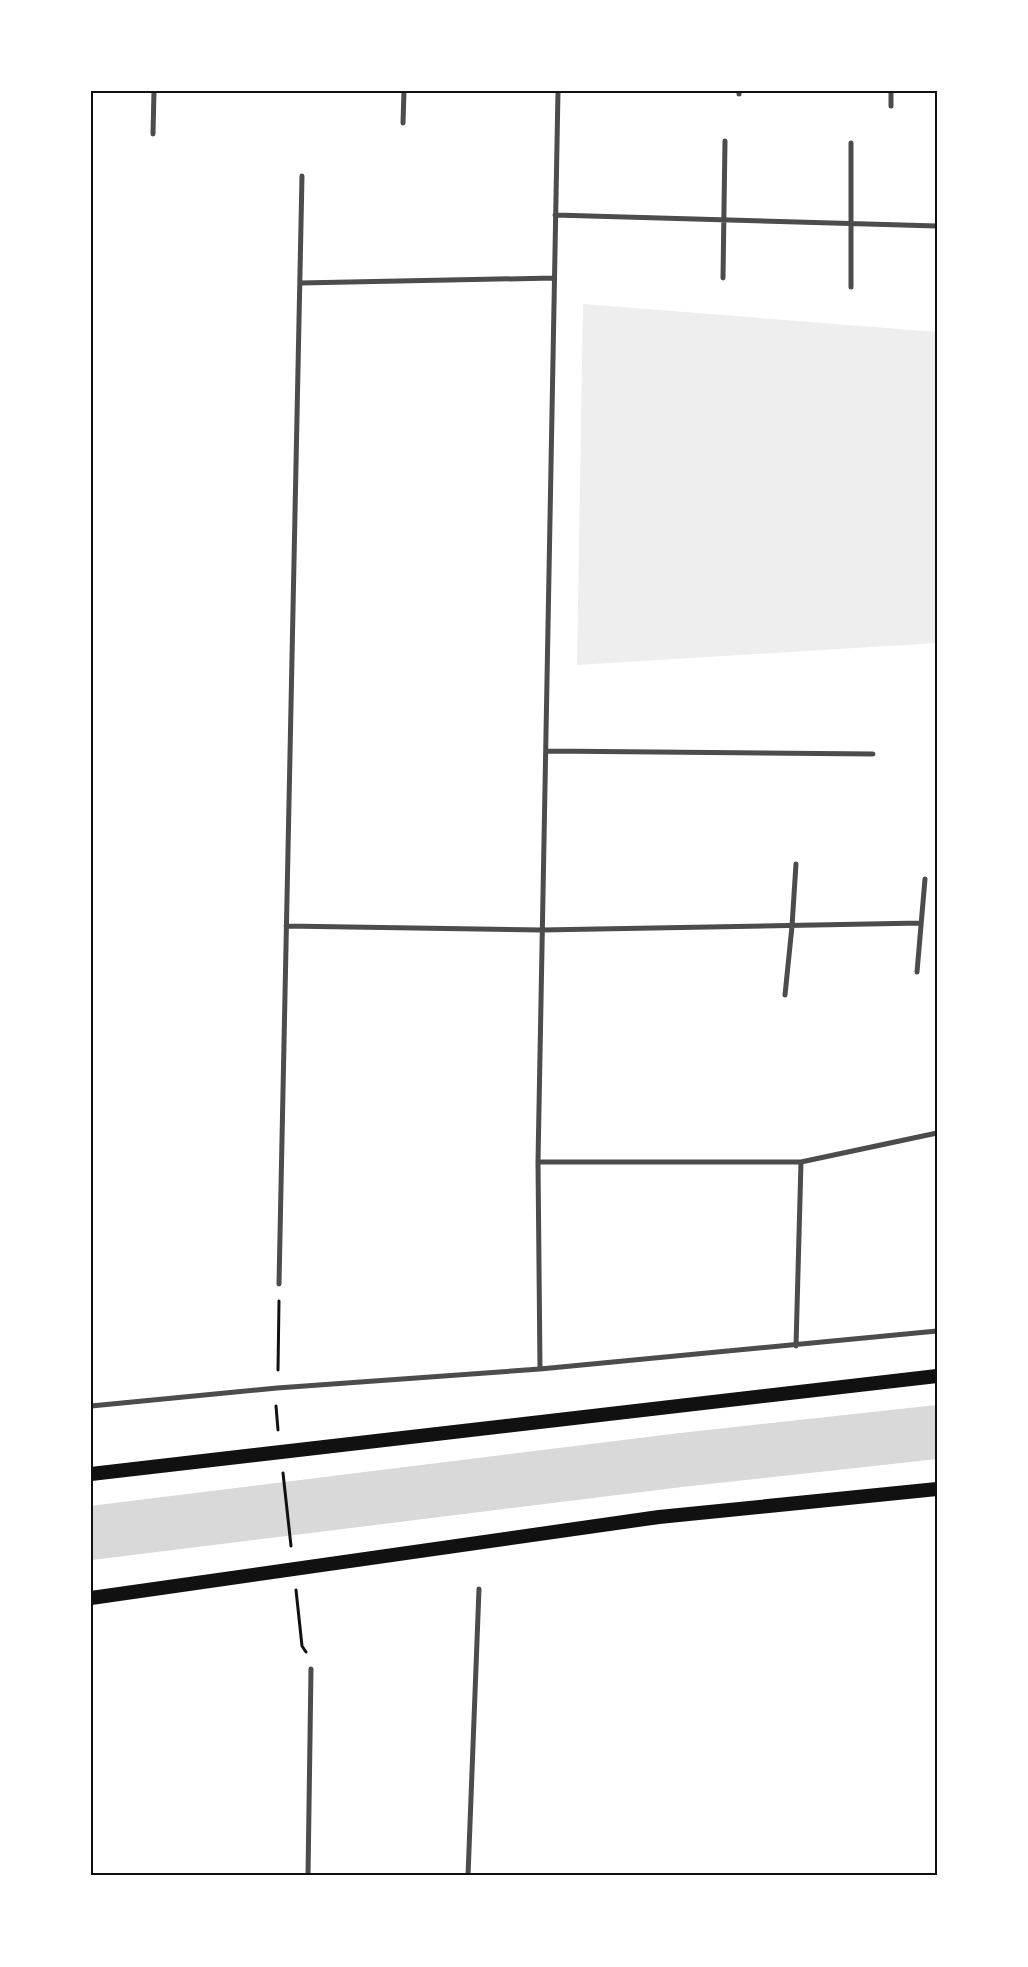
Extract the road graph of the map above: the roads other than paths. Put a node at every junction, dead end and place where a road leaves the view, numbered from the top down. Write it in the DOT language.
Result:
graph roads {
  1 [pos="154,91"];
  2 [pos="404,91"];
  3 [pos="558,91"];
  4 [pos="892,91"];
  5 [pos="891,106"];
  6 [pos="403,123"];
  7 [pos="154,134"];
  8 [pos="725,142"];
  9 [pos="851,143"];
  10 [pos="302,176"];
  11 [pos="556,215"];
  12 [pos="724,220"];
  13 [pos="851,223"];
  14 [pos="937,226"];
  15 [pos="554,278"];
  16 [pos="723,278"];
  17 [pos="300,283"];
  18 [pos="851,287"];
  19 [pos="546,751"];
  20 [pos="873,754"];
  21 [pos="796,864"];
  22 [pos="925,879"];
  23 [pos="921,923"];
  24 [pos="286,926"];
  25 [pos="792,926"];
  26 [pos="542,930"];
  27 [pos="917,972"];
  28 [pos="785,995"];
  29 [pos="937,1133"];
  30 [pos="538,1162"];
  31 [pos="801,1162"];
  32 [pos="279,1284"];
  33 [pos="937,1331"];
  34 [pos="796,1346"];
  35 [pos="540,1369"];
  36 [pos="937,1376"];
  37 [pos="91,1406"];
  38 [pos="91,1474"];
  39 [pos="937,1490"];
  40 [pos="479,1588"];
  41 [pos="91,1598"];
  42 [pos="311,1669"];
  43 [pos="308,1876"];
  44 [pos="468,1876"];
  1 -- 7 [label="street"];
  2 -- 6 [label="street"];
  3 -- 11 [label="street"];
  4 -- 5 [label="street"];
  8 -- 12 [label="street"];
  9 -- 13 [label="street"];
  10 -- 17 [label="street"];
  11 -- 12 [label="street"];
  11 -- 15 [label="street"];
  12 -- 13 [label="street"];
  12 -- 16 [label="street"];
  13 -- 14 [label="street"];
  13 -- 18 [label="street"];
  15 -- 17 [label="street"];
  15 -- 19 [label="street"];
  17 -- 24 [label="street"];
  19 -- 20 [label="street"];
  19 -- 26 [label="street"];
  21 -- 25 [label="street"];
  22 -- 23 [label="street"];
  23 -- 25 [label="street"];
  23 -- 27 [label="street"];
  24 -- 26 [label="street"];
  24 -- 32 [label="street"];
  25 -- 26 [label="street"];
  25 -- 28 [label="street"];
  26 -- 30 [label="street"];
  29 -- 31 [label="street"];
  30 -- 31 [label="street"];
  30 -- 35 [label="street"];
  31 -- 34 [label="street"];
  33 -- 34 [label="street"];
  34 -- 35 [label="street"];
  35 -- 37 [label="street"];
  36 -- 38 [label="highway"];
  39 -- 41 [label="highway"];
  40 -- 44 [label="street"];
  42 -- 43 [label="street"];
}
